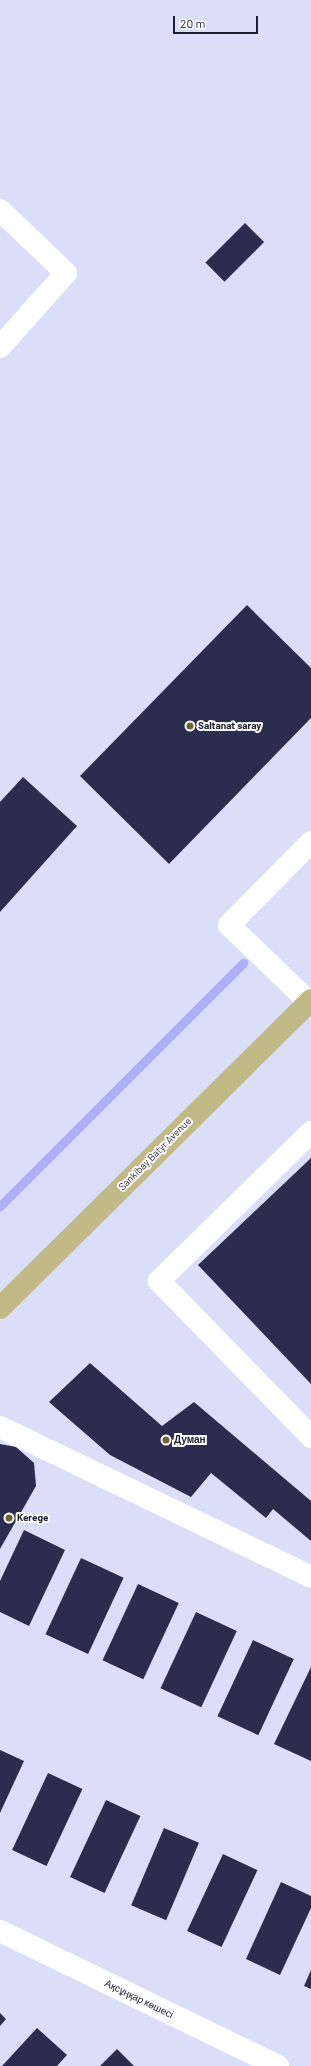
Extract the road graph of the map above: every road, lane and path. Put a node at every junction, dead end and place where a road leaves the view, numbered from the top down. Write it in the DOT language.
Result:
graph roads {
  1 [pos="0,210"];
  2 [pos="0,347"];
  3 [pos="311,842"];
  4 [pos="310,1001"];
  5 [pos="311,1132"];
  6 [pos="0,1308"];
  7 [pos="0,1427"];
  8 [pos="311,1437"];
  9 [pos="311,1576"];
  10 [pos="0,1931"];
  11 [pos="278,2066"];
  1 -- 2 [label="street"];
  3 -- 4 [label="street"];
  4 -- 6 [label="main road, Sankibay Batyr Avenue"];
  5 -- 8 [label="street"];
  7 -- 9 [label="street"];
  10 -- 11 [label="street, Ақсұңқар көшесі"];
}
